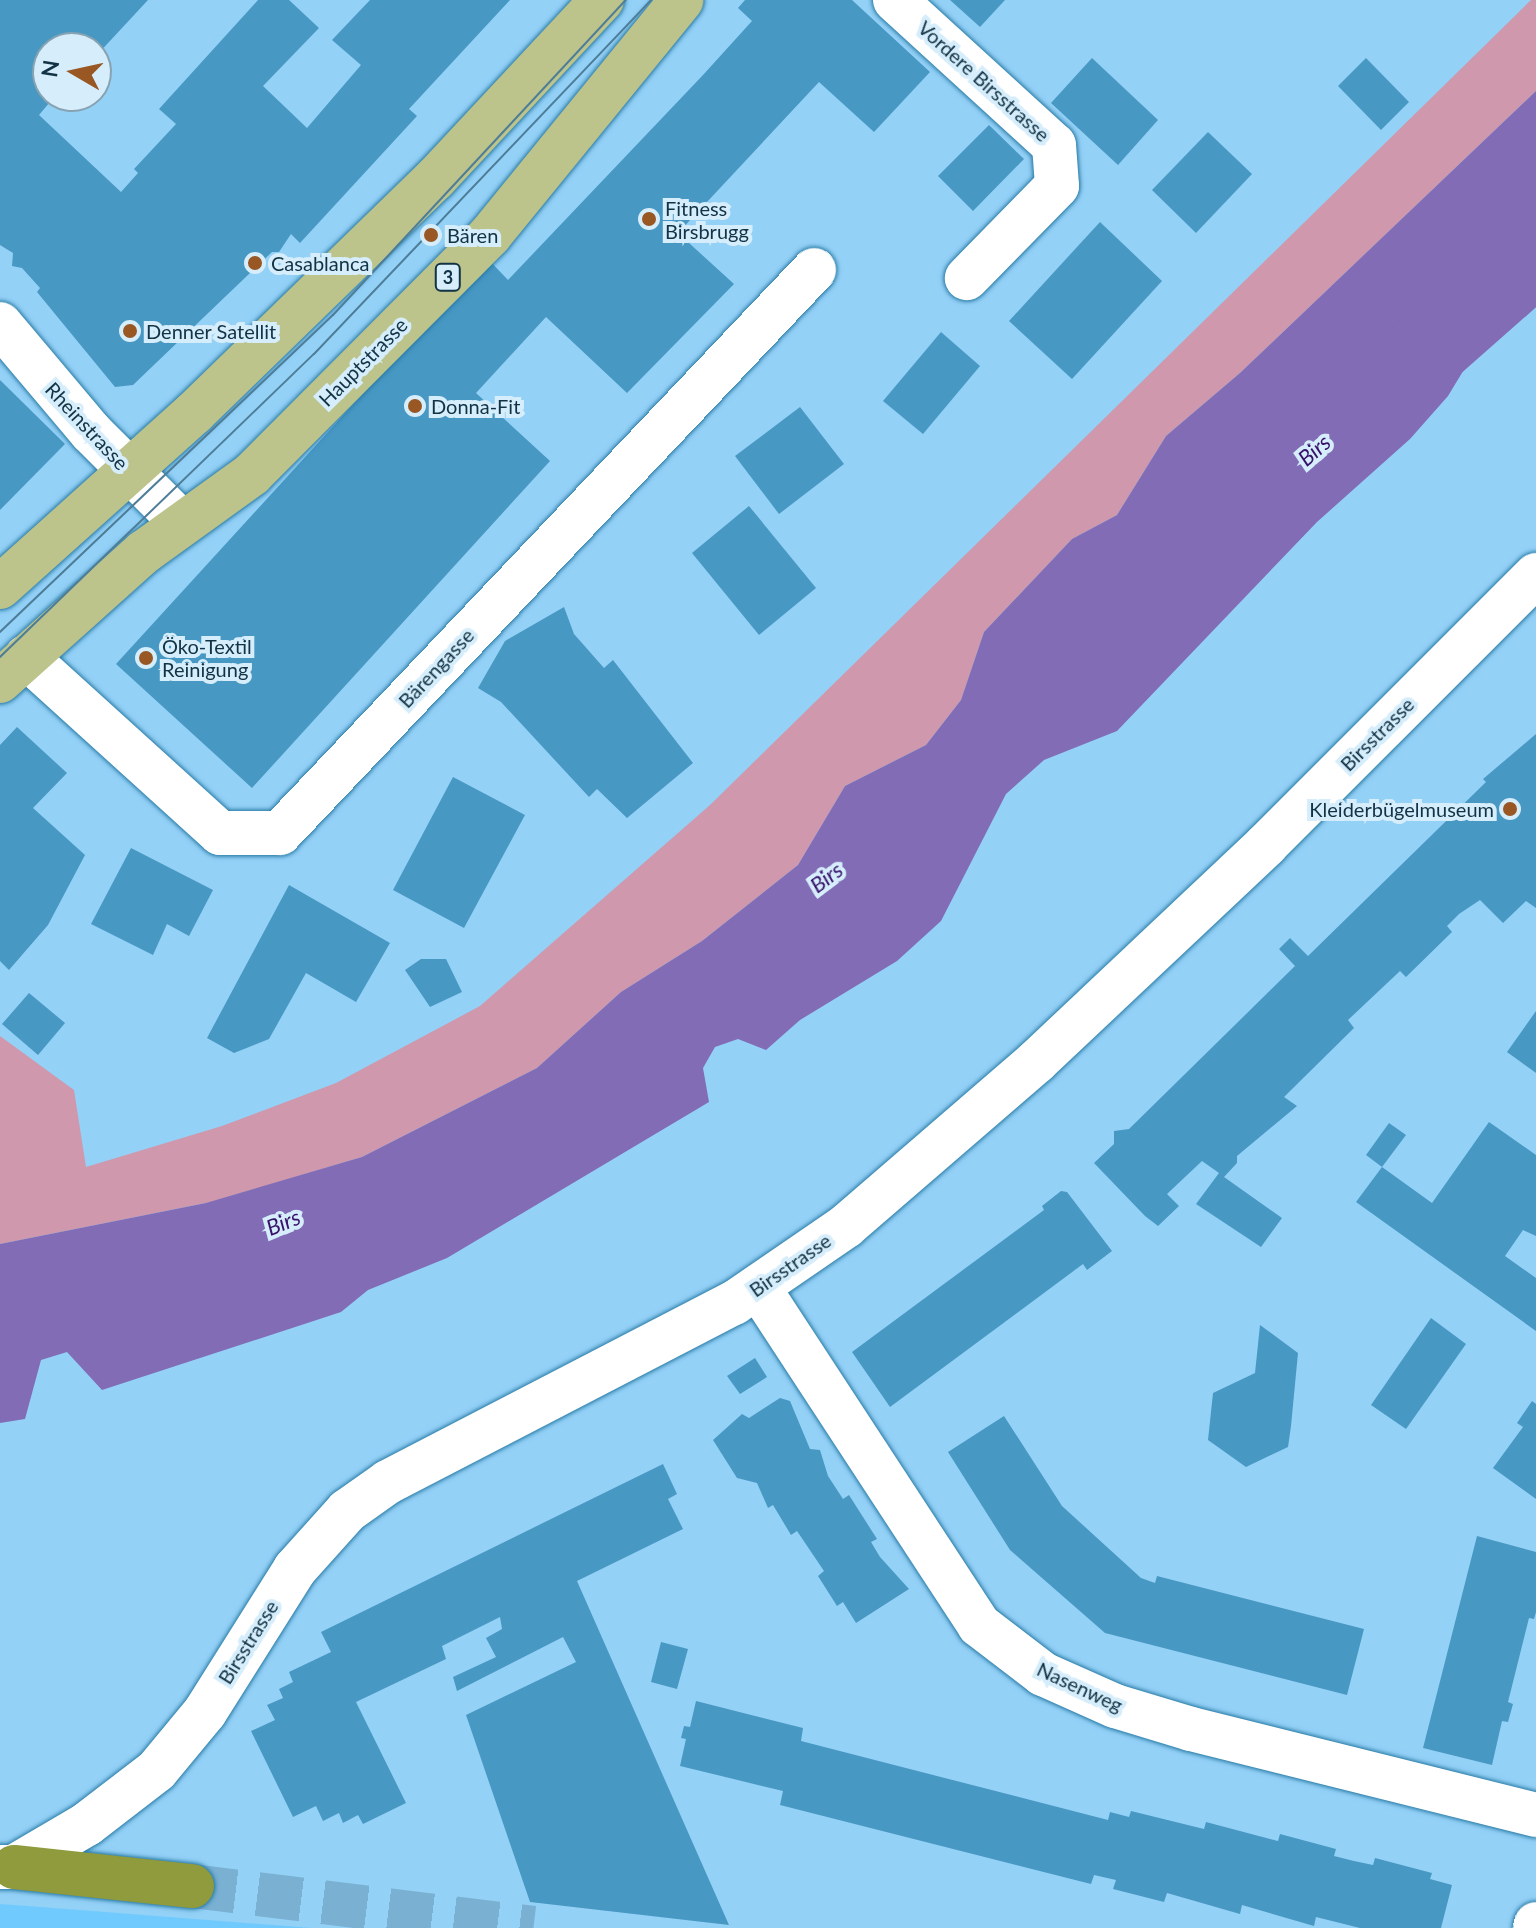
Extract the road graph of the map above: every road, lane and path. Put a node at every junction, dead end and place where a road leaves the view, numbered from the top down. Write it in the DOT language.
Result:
graph roads {
  1 [pos="602,0"];
  2 [pos="682,0"];
  3 [pos="895,0"];
  4 [pos="814,270"];
  5 [pos="967,278"];
  6 [pos="0,324"];
  7 [pos="129,471"];
  8 [pos="181,522"];
  9 [pos="1536,575"];
  10 [pos="0,587"];
  11 [pos="13,669"];
  12 [pos="758,1287"];
  13 [pos="1536,1815"];
  14 [pos="7,1867"];
  15 [pos="192,1886"];
  1 -- 7 [label="main road"];
  2 -- 8 [label="main road, Hauptstrasse / 3"];
  3 -- 5 [label="street, Vordere Birsstrasse"];
  4 -- 11 [label="street, Bärengasse"];
  6 -- 7 [label="street, Rheinstrasse"];
  7 -- 8 [label="street, Rheinstrasse"];
  7 -- 10 [label="main road"];
  8 -- 11 [label="main road, Hauptstrasse / 3"];
  9 -- 12 [label="street, Birsstrasse"];
  12 -- 13 [label="street, Nasenweg"];
  12 -- 14 [label="street, Birsstrasse"];
  14 -- 15 [label="highway"];
}
